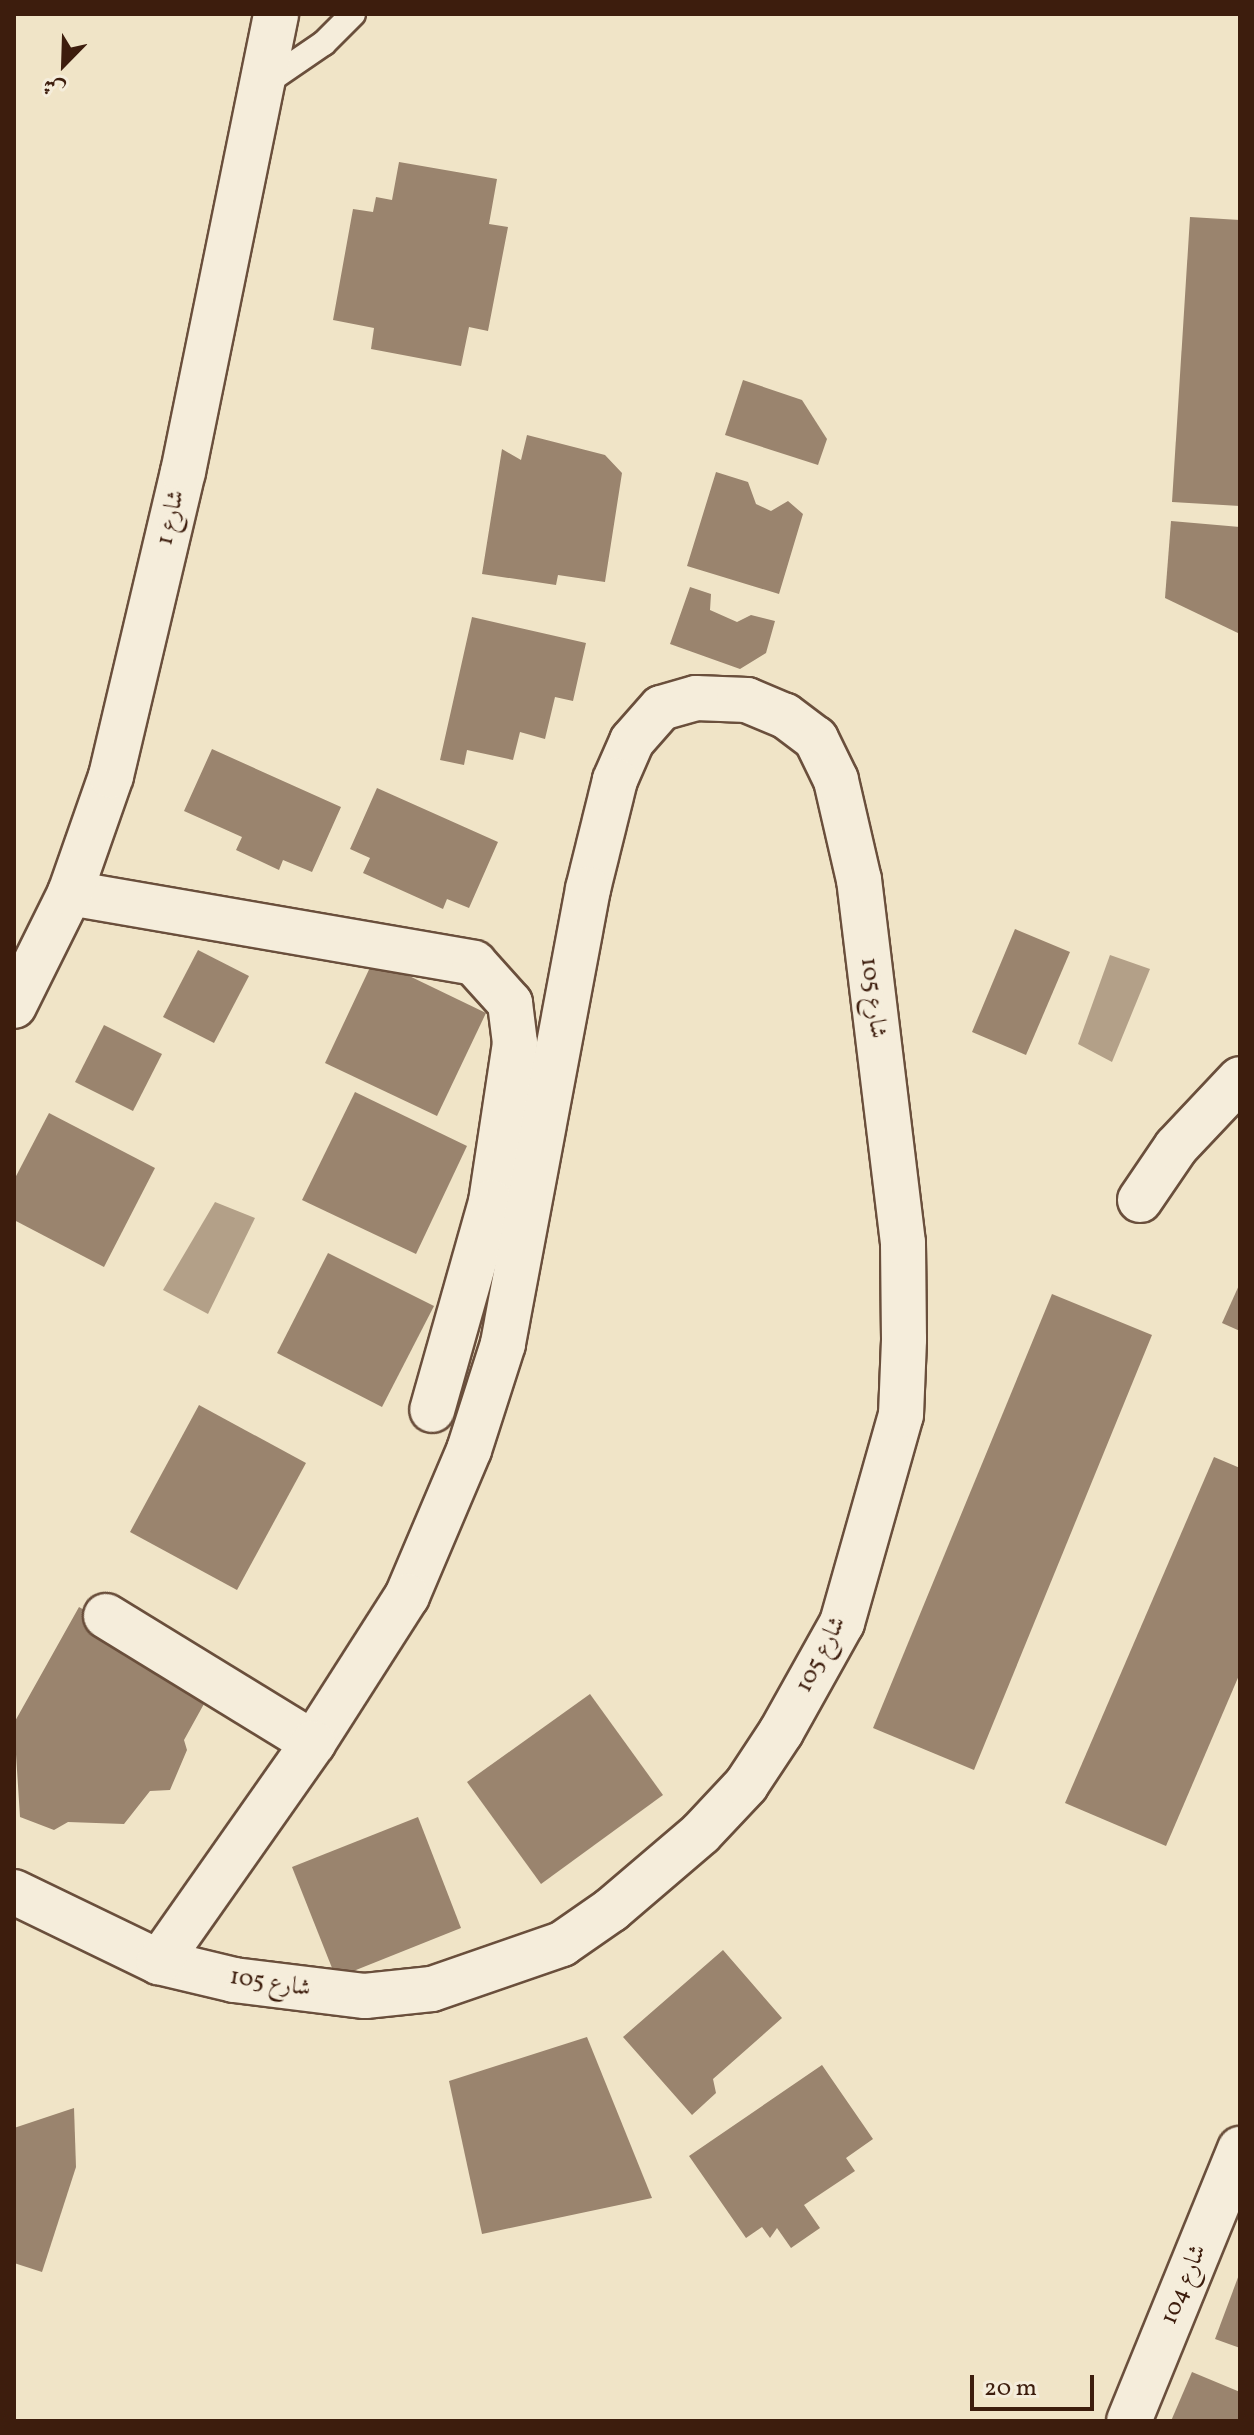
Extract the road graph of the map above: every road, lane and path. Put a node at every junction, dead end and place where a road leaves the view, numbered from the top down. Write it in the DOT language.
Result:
graph roads {
  1 [pos="276,14"];
  2 [pos="353,14"];
  3 [pos="258,87"];
  4 [pos="70,893"];
  5 [pos="14,1006"];
  6 [pos="1240,1079"];
  7 [pos="1140,1200"];
  8 [pos="432,1410"];
  9 [pos="106,1616"];
  10 [pos="313,1743"];
  11 [pos="14,1892"];
  12 [pos="159,1962"];
  13 [pos="1240,2149"];
  14 [pos="1129,2421"];
  1 -- 3 [label="street, شارع 1"];
  2 -- 3 [label="lane"];
  3 -- 4 [label="street, شارع 1"];
  4 -- 5 [label="street, شارع 1"];
  4 -- 8 [label="street"];
  6 -- 7 [label="street"];
  9 -- 10 [label="street"];
  10 -- 12 [label="street"];
  10 -- 12 [label="street, شارع 105"];
  11 -- 12 [label="street, شارع 105"];
  13 -- 14 [label="street, شارع 104"];
}
